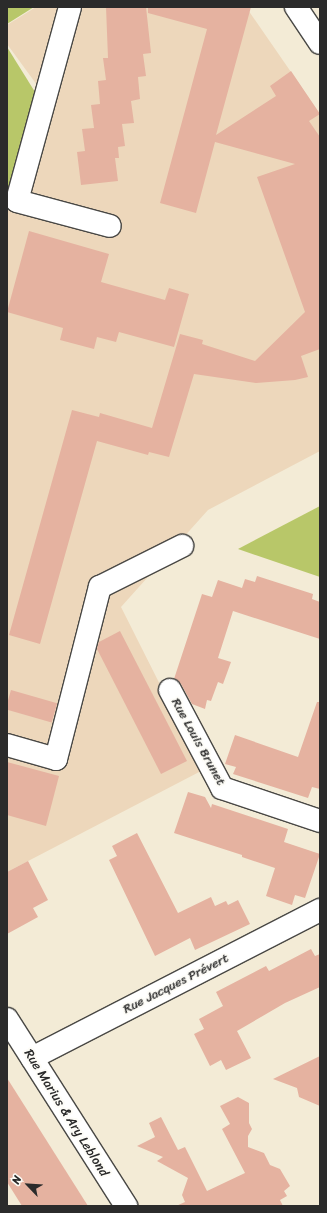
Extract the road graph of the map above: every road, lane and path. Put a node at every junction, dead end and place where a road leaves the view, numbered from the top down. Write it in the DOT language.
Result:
graph roads {
  1 [pos="70,7"];
  2 [pos="296,7"];
  3 [pos="319,39"];
  4 [pos="110,226"];
  5 [pos="182,546"];
  6 [pos="170,690"];
  7 [pos="7,745"];
  8 [pos="320,821"];
  9 [pos="320,910"];
  10 [pos="7,1019"];
  11 [pos="32,1058"];
  12 [pos="126,1206"];
  1 -- 4 [label="street"];
  2 -- 3 [label="street"];
  5 -- 7 [label="street"];
  6 -- 8 [label="street, Rue Louis Brunet"];
  9 -- 11 [label="street, Rue Jacques Prévert"];
  10 -- 11 [label="street, Rue Marius & Ary Leblond"];
  11 -- 12 [label="street, Rue Marius & Ary Leblond"];
}
